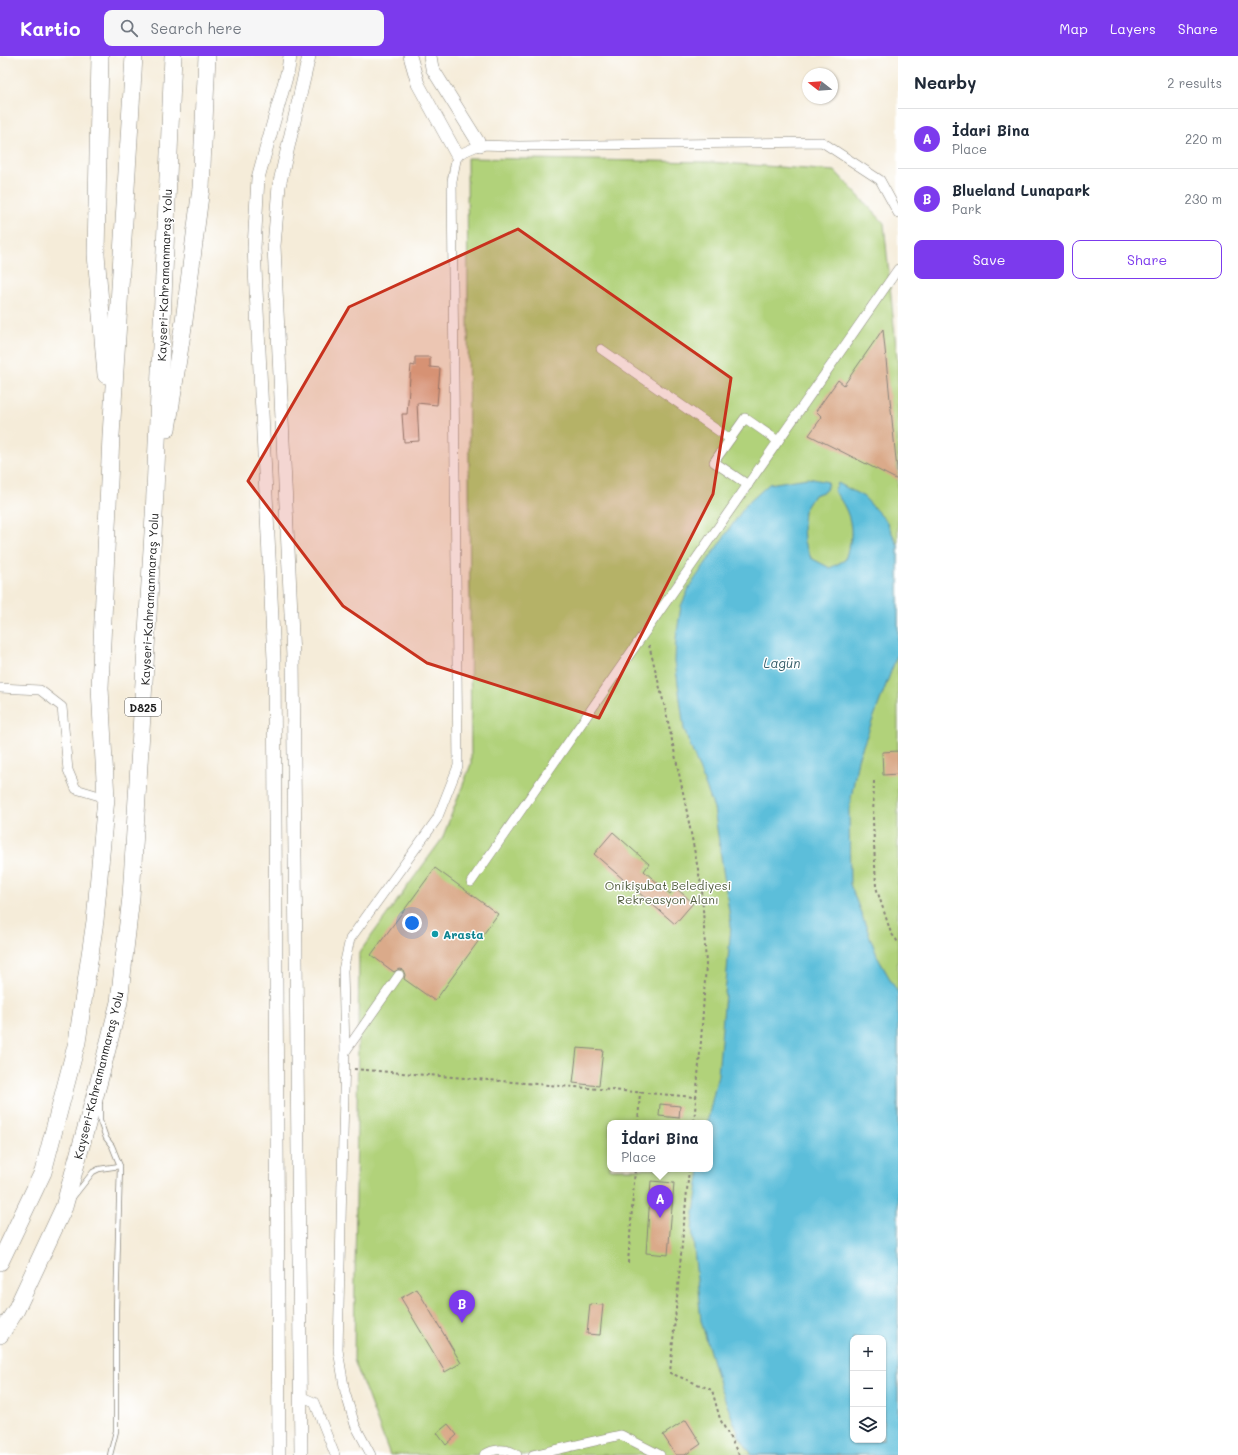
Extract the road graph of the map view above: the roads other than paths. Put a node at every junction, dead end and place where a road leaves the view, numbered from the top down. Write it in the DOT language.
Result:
graph roads {
  1 [pos="100,56"];
  2 [pos="134,56"];
  3 [pos="173,56"];
  4 [pos="207,56"];
  5 [pos="290,56"];
  6 [pos="309,56"];
  7 [pos="410,56"];
  8 [pos="430,56"];
  9 [pos="480,145"];
  10 [pos="457,155"];
  11 [pos="898,213"];
  12 [pos="898,269"];
  13 [pos="600,349"];
  14 [pos="111,436"];
  15 [pos="730,439"];
  16 [pos="778,441"];
  17 [pos="748,485"];
  18 [pos="154,516"];
  19 [pos="0,688"];
  20 [pos="106,798"];
  21 [pos="472,882"];
  22 [pos="399,976"];
  23 [pos="345,1052"];
  24 [pos="99,1081"];
  25 [pos="120,1166"];
  26 [pos="64,1207"];
  27 [pos="0,1262"];
  28 [pos="0,1335"];
  29 [pos="300,1396"];
  30 [pos="110,1455"];
  31 [pos="279,1455"];
  32 [pos="301,1455"];
  33 [pos="335,1455"];
  34 [pos="371,1455"];
  35 [pos="484,1455"];
  36 [pos="518,1455"];
  37 [pos="533,1455"];
  38 [pos="660,1455"];
  1 -- 14 [label="highway"];
  2 -- 14 [label="highway"];
  3 -- 18 [label="highway, Kayseri-Kahramanmaraş Yolu / D825"];
  4 -- 18 [label="highway"];
  5 -- 31 [label="street"];
  6 -- 29 [label="street"];
  7 -- 10 [label="street"];
  8 -- 9 [label="street"];
  9 -- 10 [label="street"];
  9 -- 11 [label="street"];
  10 -- 23 [label="street"];
  12 -- 16 [label="street"];
  13 -- 15 [label="street"];
  14 -- 20 [label="highway"];
  15 -- 16 [label="street"];
  15 -- 17 [label="street"];
  16 -- 17 [label="street"];
  17 -- 21 [label="street"];
  18 -- 24 [label="highway, Kayseri-Kahramanmaraş Yolu / D825"];
  19 -- 20 [label="street"];
  20 -- 27 [label="highway"];
  22 -- 23 [label="street"];
  23 -- 34 [label="street"];
  24 -- 25 [label="lane"];
  24 -- 26 [label="highway, Kayseri-Kahramanmaraş Yolu / D825"];
  25 -- 26 [label="lane"];
  25 -- 30 [label="lane"];
  26 -- 28 [label="highway, Kayseri-Kahramanmaraş Yolu / D825"];
  29 -- 32 [label="street"];
  29 -- 33 [label="street"];
  35 -- 36 [label="street"];
  37 -- 38 [label="street"];
}
